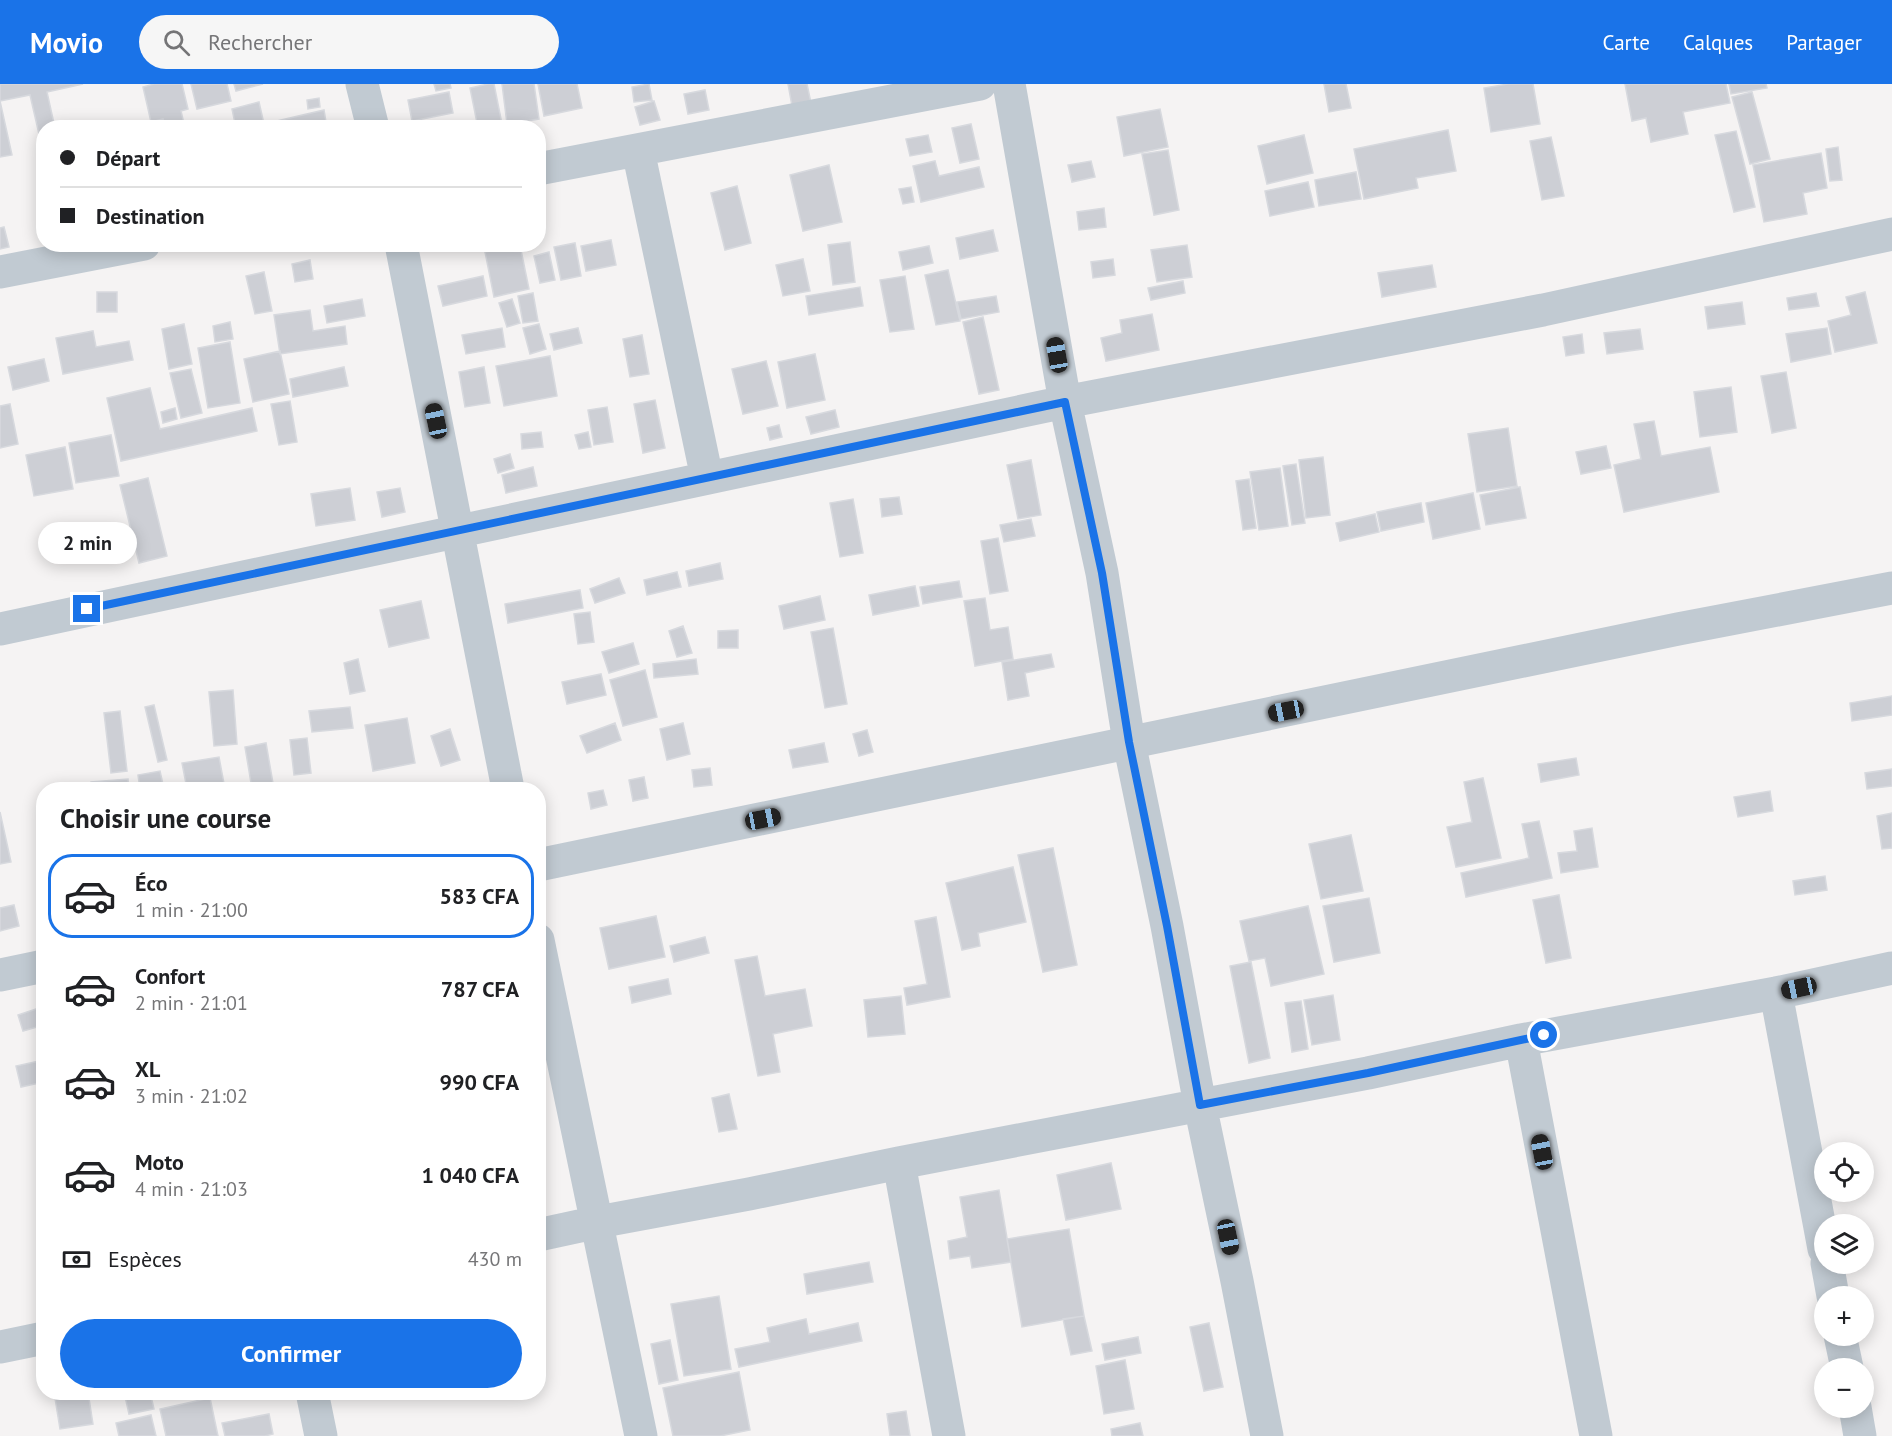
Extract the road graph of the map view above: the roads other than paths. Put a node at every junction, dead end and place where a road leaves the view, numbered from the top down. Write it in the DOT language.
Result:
graph roads {
  1 [pos="362,84"];
  2 [pos="980,84"];
  3 [pos="1009,84"];
  4 [pos="371,120"];
  5 [pos="638,150"];
  6 [pos="546,167"];
  7 [pos="1892,234"];
  8 [pos="103,252"];
  9 [pos="403,252"];
  10 [pos="0,272"];
  11 [pos="1065,402"];
  12 [pos="707,478"];
  13 [pos="459,531"];
  14 [pos="1892,588"];
  15 [pos="0,629"];
  16 [pos="1129,742"];
  17 [pos="507,782"];
  18 [pos="546,863"];
  19 [pos="36,968"];
  20 [pos="1892,968"];
  21 [pos="0,975"];
  22 [pos="546,978"];
  23 [pos="1776,993"];
  24 [pos="1521,1040"];
  25 [pos="1200,1105"];
  26 [pos="899,1163"];
  27 [pos="1817,1214"];
  28 [pos="598,1222"];
  29 [pos="546,1233"];
  30 [pos="36,1340"];
  31 [pos="0,1347"];
  32 [pos="314,1400"];
  33 [pos="1856,1418"];
  34 [pos="321,1436"];
  35 [pos="641,1436"];
  36 [pos="949,1436"];
  37 [pos="1267,1436"];
  38 [pos="1596,1436"];
  39 [pos="1860,1436"];
  1 -- 4 [label="street"];
  2 -- 5 [label="street"];
  3 -- 11 [label="street"];
  5 -- 6 [label="street"];
  5 -- 12 [label="street"];
  7 -- 11 [label="street"];
  8 -- 10 [label="street"];
  9 -- 13 [label="street"];
  11 -- 12 [label="street"];
  11 -- 16 [label="street"];
  12 -- 13 [label="street"];
  13 -- 15 [label="street"];
  13 -- 17 [label="street"];
  14 -- 16 [label="street"];
  16 -- 18 [label="street"];
  16 -- 25 [label="street"];
  19 -- 21 [label="street"];
  20 -- 23 [label="street"];
  22 -- 28 [label="street"];
  23 -- 24 [label="street"];
  23 -- 27 [label="street"];
  24 -- 25 [label="street"];
  24 -- 38 [label="street"];
  25 -- 26 [label="street"];
  25 -- 37 [label="street"];
  26 -- 28 [label="street"];
  26 -- 36 [label="street"];
  28 -- 29 [label="street"];
  28 -- 35 [label="street"];
  30 -- 31 [label="street"];
  32 -- 34 [label="street"];
  33 -- 39 [label="street"];
}
